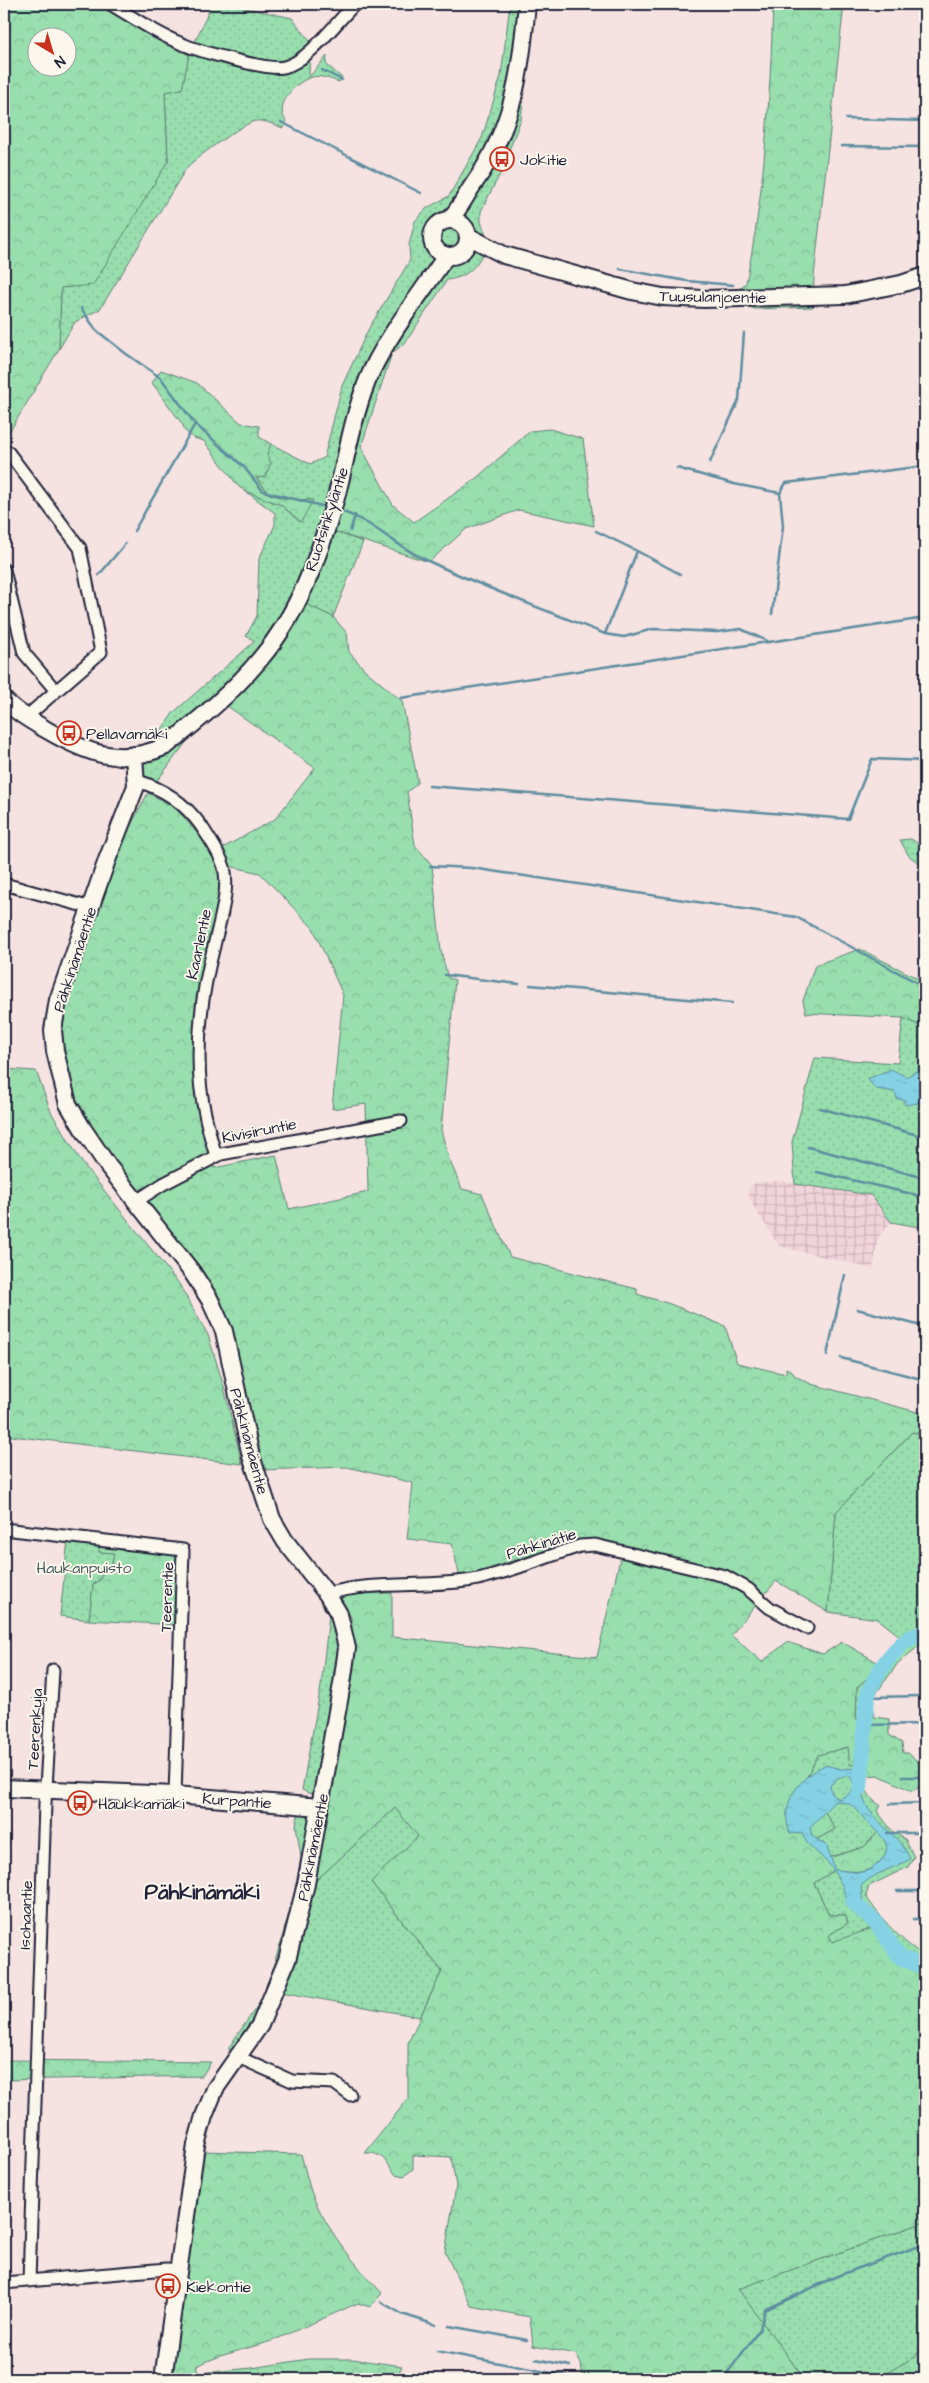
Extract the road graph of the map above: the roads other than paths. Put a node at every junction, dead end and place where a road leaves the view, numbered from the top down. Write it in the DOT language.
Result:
graph roads {
  1 [pos="110,4"];
  2 [pos="355,4"];
  3 [pos="527,4"];
  4 [pos="460,227"];
  5 [pos="447,252"];
  6 [pos="504,255"];
  7 [pos="925,276"];
  8 [pos="8,452"];
  9 [pos="4,570"];
  10 [pos="56,691"];
  11 [pos="4,700"];
  12 [pos="26,718"];
  13 [pos="134,754"];
  14 [pos="135,780"];
  15 [pos="4,884"];
  16 [pos="91,908"];
  17 [pos="401,1122"];
  18 [pos="216,1156"];
  19 [pos="135,1202"];
  20 [pos="4,1529"];
  21 [pos="327,1594"];
  22 [pos="807,1628"];
  23 [pos="53,1670"];
  24 [pos="4,1788"];
  25 [pos="47,1790"];
  26 [pos="175,1795"];
  27 [pos="320,1807"];
  28 [pos="238,2057"];
  29 [pos="350,2096"];
  30 [pos="177,2270"];
  31 [pos="29,2281"];
  32 [pos="4,2282"];
  33 [pos="163,2379"];
  1 -- 2 [label="street"];
  3 -- 4 [label="street"];
  4 -- 5 [label="street, Ruotsinkyläntie"];
  4 -- 5 [label="street"];
  4 -- 6 [label="street, Tuusulanjoentie"];
  5 -- 6 [label="street, Tuusulanjoentie"];
  5 -- 13 [label="street, Ruotsinkyläntie"];
  6 -- 7 [label="street, Tuusulanjoentie"];
  8 -- 10 [label="street"];
  9 -- 10 [label="street"];
  10 -- 12 [label="street"];
  11 -- 12 [label="street, Ruotsinkyläntie"];
  12 -- 13 [label="street, Ruotsinkyläntie"];
  13 -- 14 [label="street, Pähkinämäentie"];
  14 -- 16 [label="street, Pähkinämäentie"];
  14 -- 18 [label="street, Kaarlentie"];
  15 -- 16 [label="street"];
  16 -- 19 [label="street, Pähkinämäentie"];
  17 -- 18 [label="street, Kivisiruntie"];
  18 -- 19 [label="street, Kivisiruntie"];
  19 -- 21 [label="street, Pähkinämäentie"];
  20 -- 26 [label="street, Teerentie"];
  21 -- 22 [label="street, Pähkinätie"];
  21 -- 27 [label="street, Pähkinämäentie"];
  23 -- 25 [label="street, Teerenkuja"];
  24 -- 25 [label="street, Kurpantie"];
  25 -- 26 [label="street, Kurpantie"];
  25 -- 31 [label="street, Isohaantie"];
  26 -- 27 [label="street, Kurpantie"];
  27 -- 28 [label="street, Pähkinämäentie"];
  28 -- 29 [label="street"];
  28 -- 30 [label="street, Pähkinämäentie"];
  30 -- 31 [label="street"];
  30 -- 33 [label="street, Pähkinämäentie"];
  31 -- 32 [label="street"];
}
